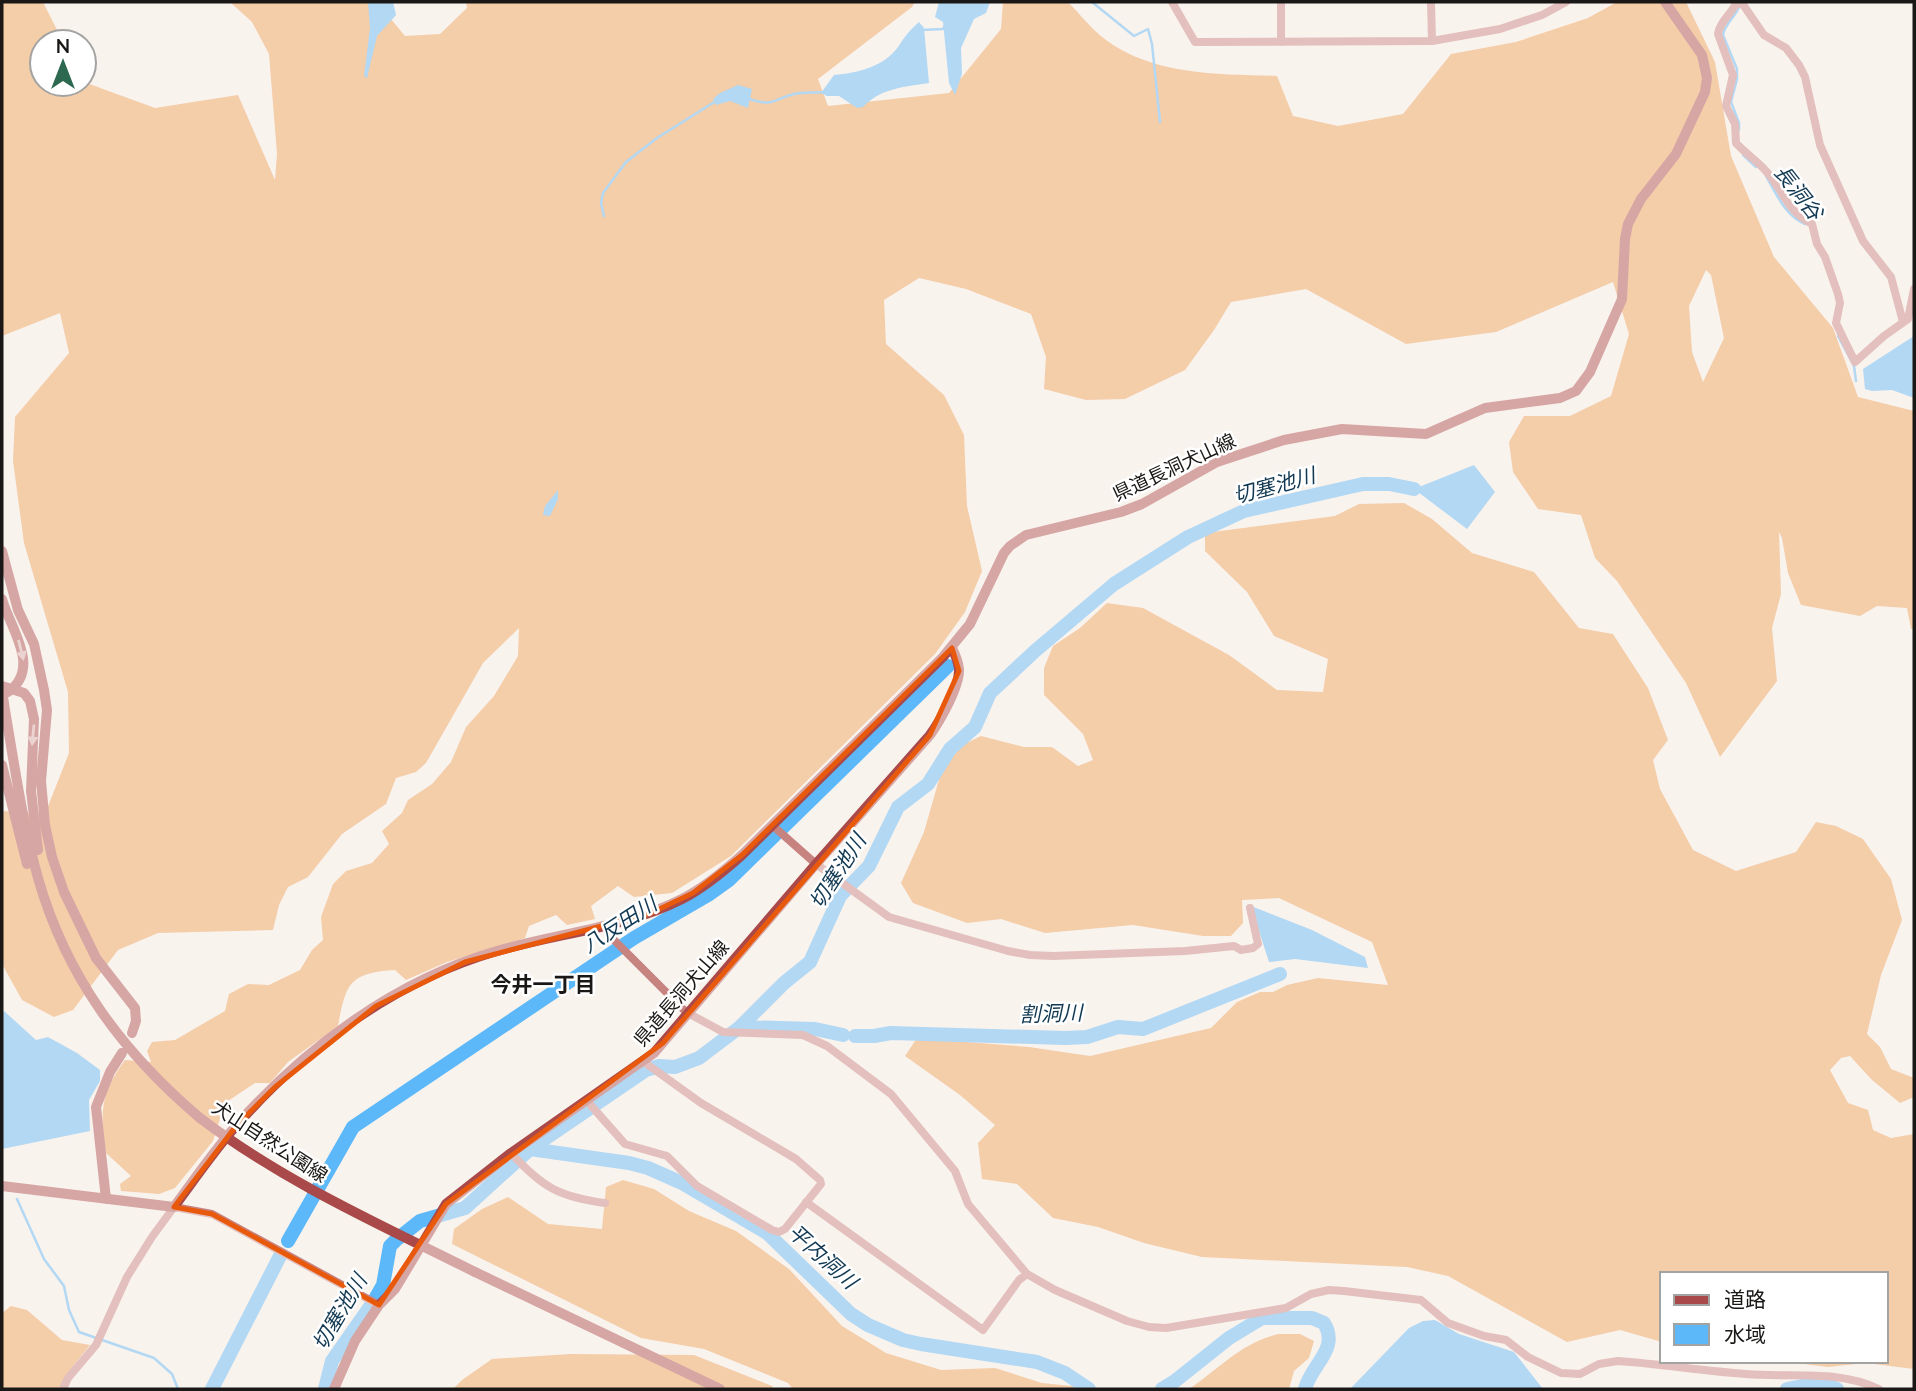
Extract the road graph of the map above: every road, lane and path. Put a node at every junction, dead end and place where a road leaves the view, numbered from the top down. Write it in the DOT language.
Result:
graph roads {
  1 [pos="1172,2"];
  2 [pos="1281,2"];
  3 [pos="1431,2"];
  4 [pos="1566,2"];
  5 [pos="1665,2"];
  6 [pos="1740,3"];
  7 [pos="1432,41"];
  8 [pos="1281,42"];
  9 [pos="1914,289"];
  10 [pos="1903,322"];
  11 [pos="2,551"];
  12 [pos="2,599"];
  13 [pos="952,648"];
  14 [pos="4,692"];
  15 [pos="2,765"];
  16 [pos="772,826"];
  17 [pos="816,864"];
  18 [pos="44,897"];
  19 [pos="1250,908"];
  20 [pos="604,925"];
  21 [pos="689,1013"];
  22 [pos="132,1033"];
  23 [pos="122,1053"];
  24 [pos="644,1062"];
  25 [pos="590,1104"];
  26 [pos="511,1154"];
  27 [pos="2,1186"];
  28 [pos="106,1199"];
  29 [pos="806,1202"];
  30 [pos="605,1203"];
  31 [pos="174,1207"];
  32 [pos="1027,1274"];
  33 [pos="374,1301"];
  34 [pos="63,1389"];
  35 [pos="334,1389"];
  36 [pos="720,1389"];
  37 [pos="1879,1389"];
  1 -- 8 [label="street"];
  2 -- 8 [label="street"];
  3 -- 7 [label="street"];
  4 -- 7 [label="street"];
  5 -- 13 [label="main road, 県道長洞犬山線"];
  6 -- 10 [label="street"];
  6 -- 10 [label="street"];
  7 -- 8 [label="street"];
  9 -- 10 [label="street"];
  11 -- 22 [label="main road"];
  12 -- 14 [label="main road, one-way"];
  13 -- 16 [label="main road, 県道長洞犬山線"];
  13 -- 17 [label="main road, 県道長洞犬山線"];
  14 -- 18 [label="main road, 犬山自然公園線"];
  14 -- 18 [label="main road, one-way"];
  15 -- 18 [label="main road"];
  16 -- 17 [label="street"];
  16 -- 20 [label="main road, 県道長洞犬山線"];
  17 -- 19 [label="street"];
  17 -- 21 [label="main road, 県道長洞犬山線"];
  18 -- 36 [label="main road, 犬山自然公園線, bridge"];
  20 -- 21 [label="street"];
  20 -- 31 [label="main road, 県道長洞犬山線"];
  21 -- 24 [label="main road, 県道長洞犬山線"];
  21 -- 32 [label="street"];
  23 -- 28 [label="main road"];
  24 -- 25 [label="main road, 県道長洞犬山線"];
  24 -- 29 [label="street"];
  25 -- 26 [label="main road, 県道長洞犬山線"];
  25 -- 29 [label="street"];
  26 -- 30 [label="street"];
  26 -- 33 [label="main road, 県道長洞犬山線"];
  27 -- 28 [label="main road"];
  28 -- 31 [label="main road"];
  29 -- 32 [label="street"];
  31 -- 33 [label="street"];
  31 -- 34 [label="street"];
  32 -- 37 [label="street"];
  33 -- 35 [label="main road, 県道長洞犬山線"];
}
